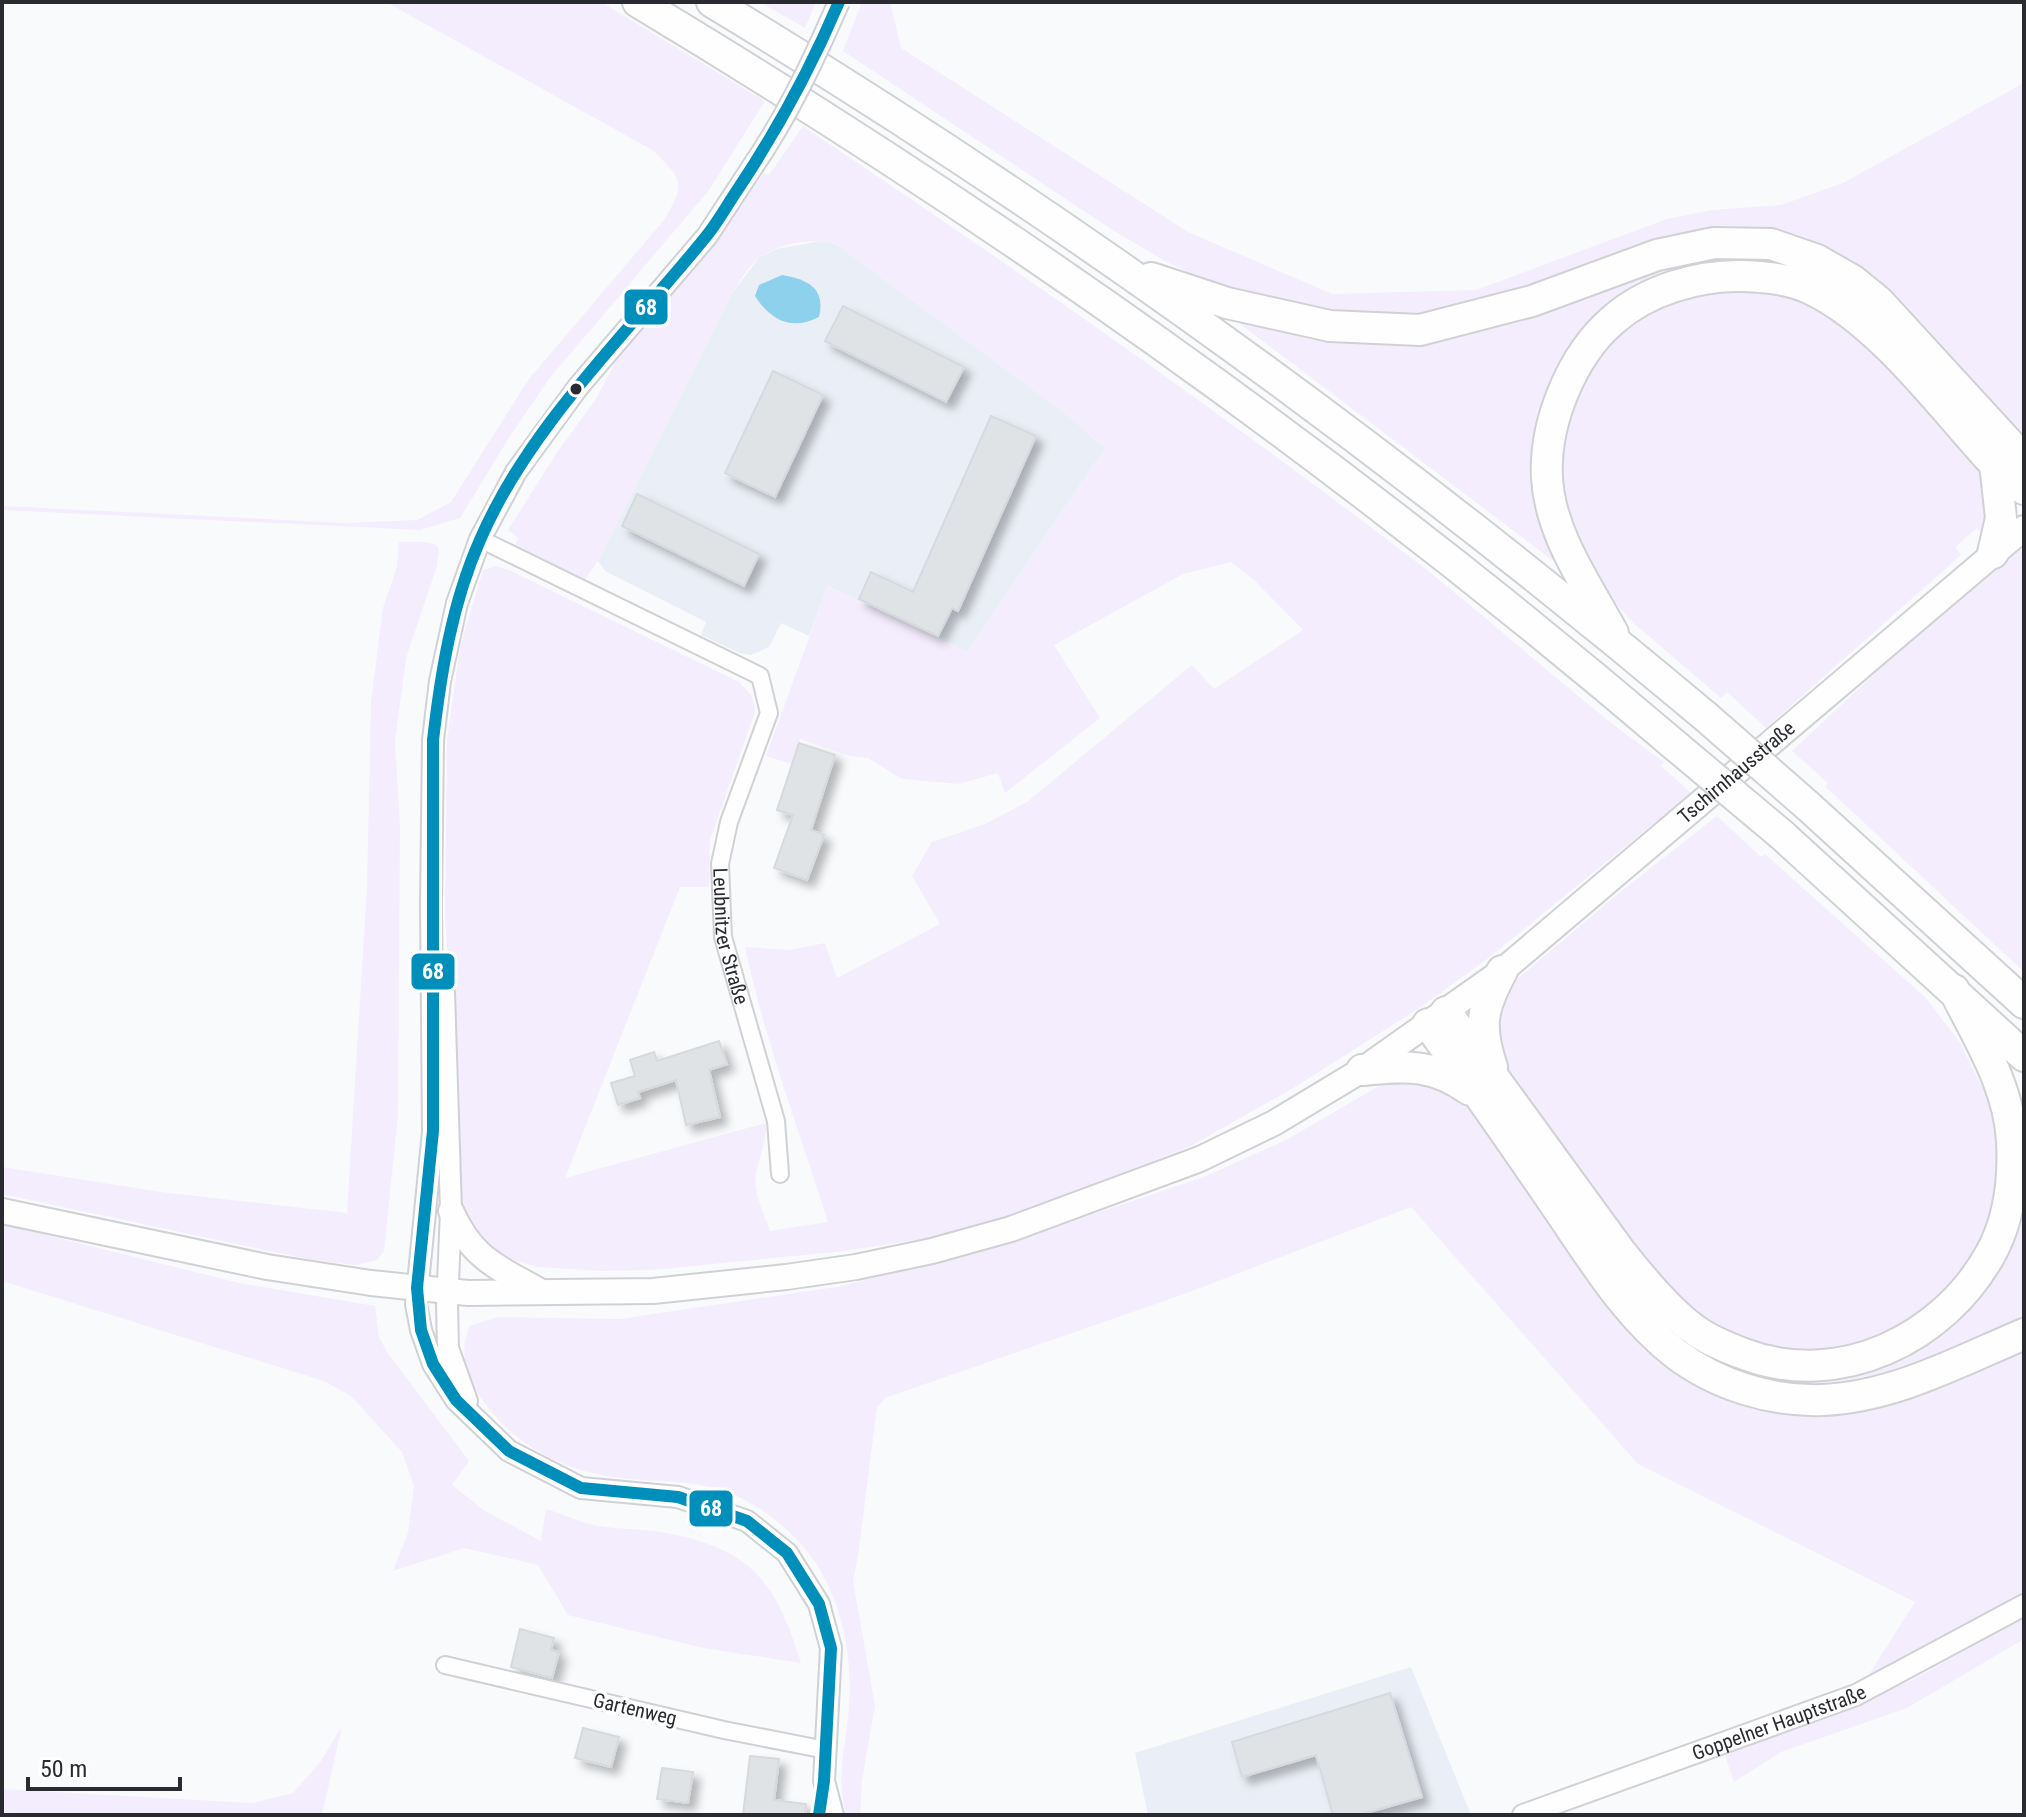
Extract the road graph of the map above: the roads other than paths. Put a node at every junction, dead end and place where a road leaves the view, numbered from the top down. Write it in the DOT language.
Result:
graph roads {
  1 [pos="638,2"];
  2 [pos="712,2"];
  3 [pos="839,2"];
  4 [pos="1122,268"];
  5 [pos="2012,452"];
  6 [pos="2024,489"];
  7 [pos="2024,528"];
  8 [pos="480,539"];
  9 [pos="1993,553"];
  10 [pos="1620,645"];
  11 [pos="431,905"];
  12 [pos="1502,971"];
  13 [pos="1954,990"];
  14 [pos="2024,1003"];
  15 [pos="1437,1018"];
  16 [pos="2024,1056"];
  17 [pos="1362,1070"];
  18 [pos="1489,1088"];
  19 [pos="780,1174"];
  20 [pos="2,1211"];
  21 [pos="451,1211"];
  22 [pos="417,1288"];
  23 [pos="448,1291"];
  24 [pos="540,1292"];
  25 [pos="2024,1334"];
  26 [pos="481,1425"];
  27 [pos="2024,1605"];
  28 [pos="445,1665"];
  29 [pos="826,1750"];
  30 [pos="833,1815"];
  31 [pos="1523,1815"];
  1 -- 13 [label="highway, bridge"];
  2 -- 4 [label="highway"];
  3 -- 8 [label="street, bridge"];
  4 -- 5 [label="highway"];
  4 -- 10 [label="highway"];
  5 -- 6 [label="highway"];
  5 -- 9 [label="highway"];
  5 -- 10 [label="highway"];
  7 -- 9 [label="main road, Tschirnhausstraße"];
  8 -- 11 [label="street"];
  8 -- 19 [label="street, Leubnitzer Straße"];
  9 -- 12 [label="main road, Tschirnhausstraße"];
  10 -- 14 [label="highway, bridge"];
  11 -- 21 [label="street"];
  11 -- 22 [label="street"];
  12 -- 15 [label="main road, Tschirnhausstraße"];
  12 -- 18 [label="highway"];
  13 -- 16 [label="highway"];
  13 -- 18 [label="highway"];
  15 -- 17 [label="main road, Tschirnhausstraße"];
  15 -- 18 [label="highway"];
  17 -- 18 [label="highway"];
  17 -- 24 [label="main road, Tschirnhausstraße"];
  18 -- 25 [label="highway"];
  20 -- 22 [label="main road, Tschirnhausstraße"];
  21 -- 23 [label="street"];
  21 -- 24 [label="main road"];
  22 -- 23 [label="main road, Tschirnhausstraße"];
  22 -- 26 [label="street"];
  23 -- 24 [label="main road, Tschirnhausstraße"];
  23 -- 26 [label="street"];
  26 -- 29 [label="street"];
  27 -- 31 [label="street, Goppelner Hauptstraße"];
  28 -- 29 [label="street, Gartenweg"];
  29 -- 30 [label="street"];
}
